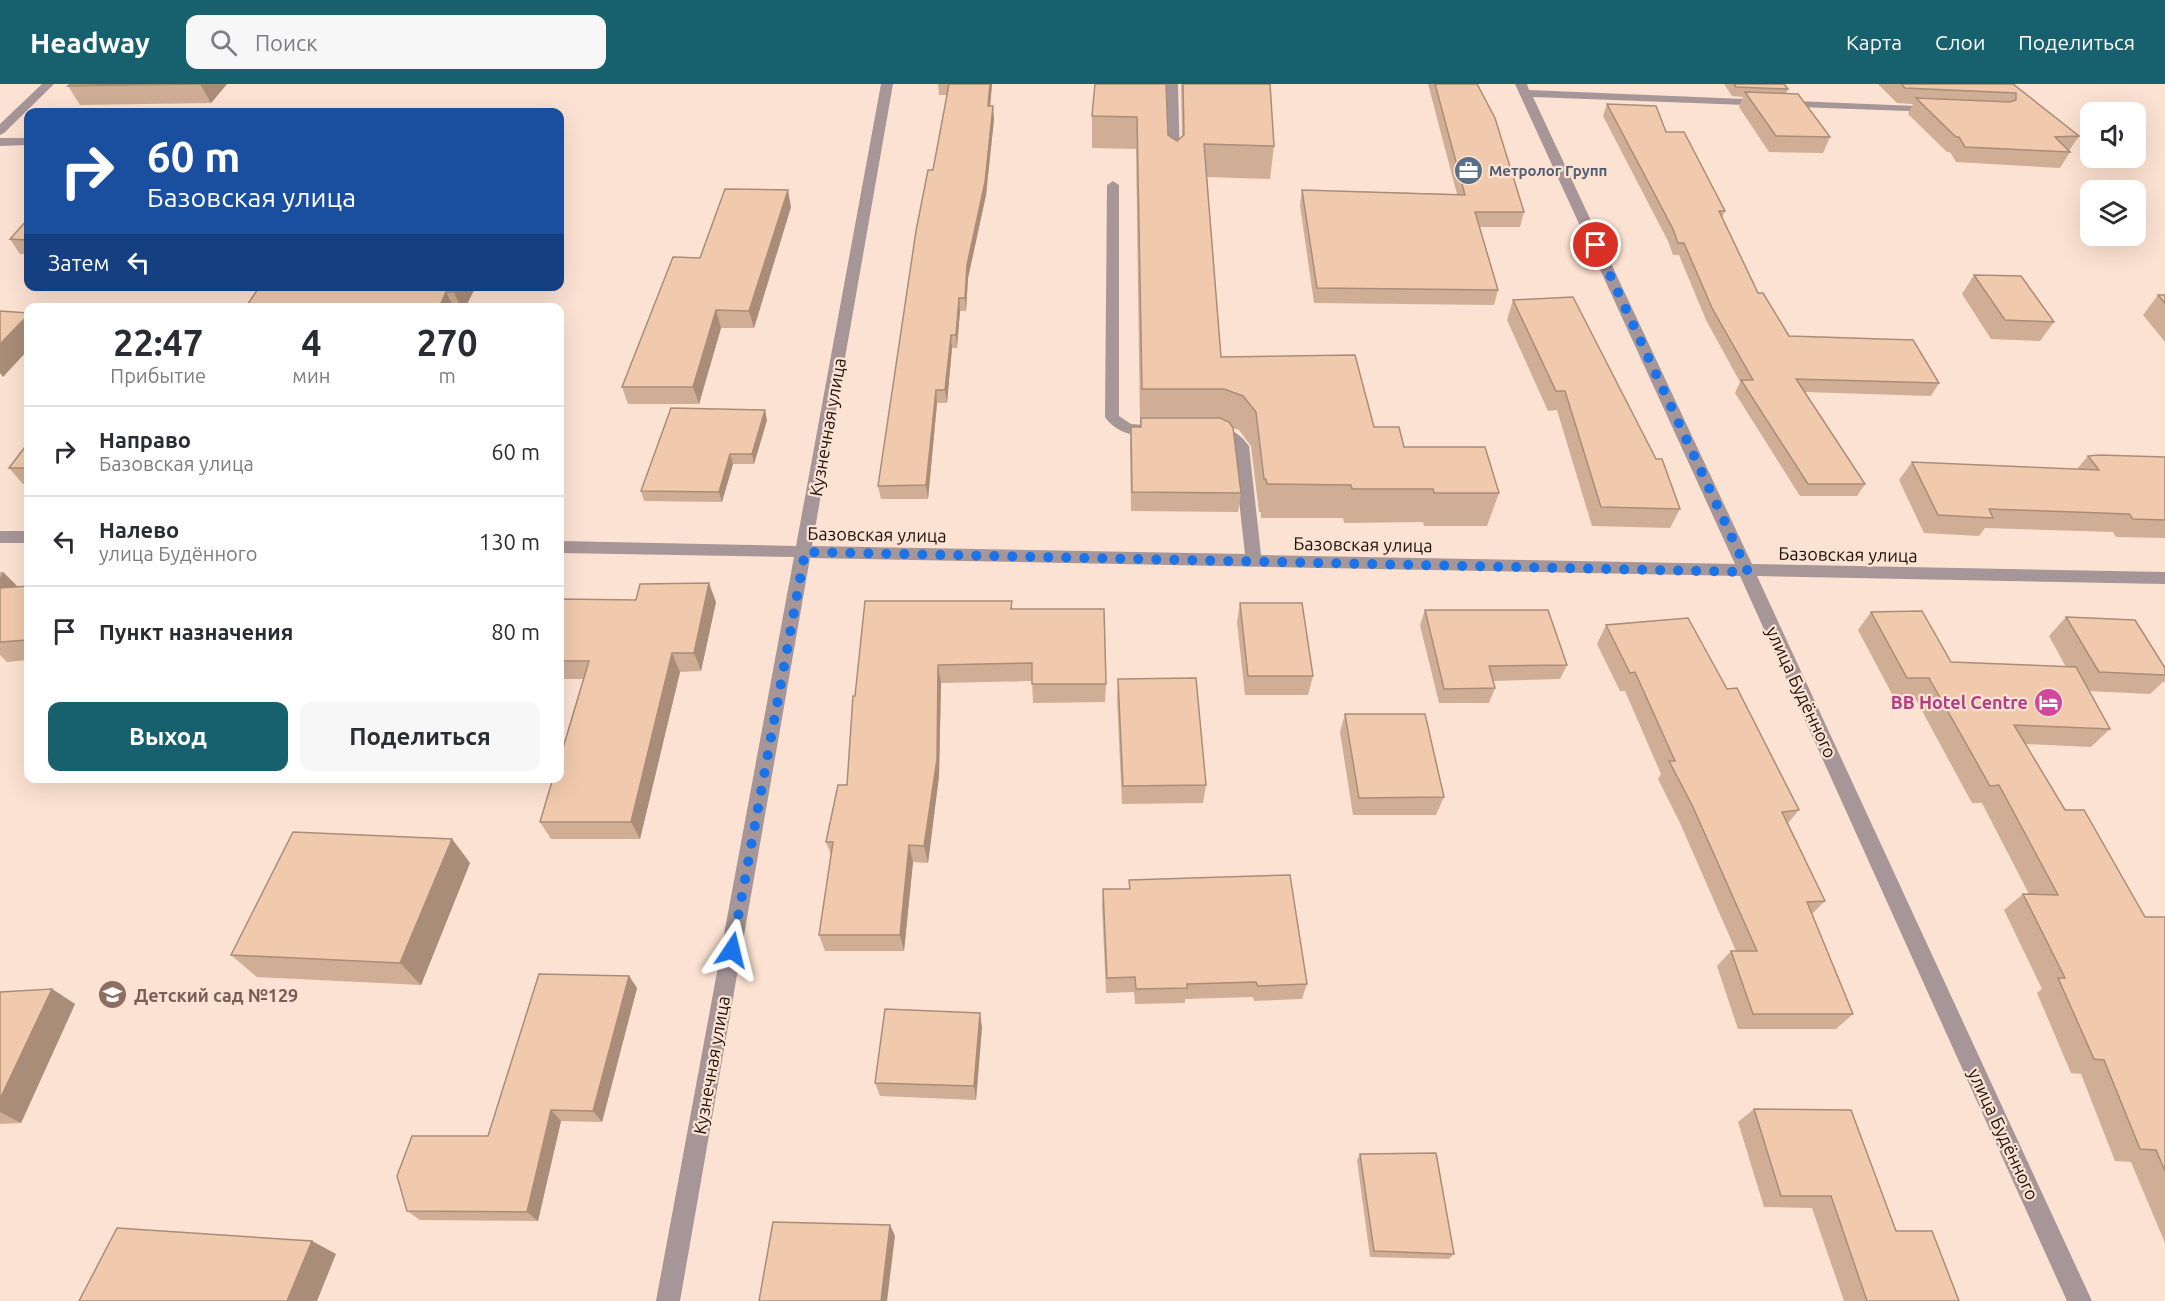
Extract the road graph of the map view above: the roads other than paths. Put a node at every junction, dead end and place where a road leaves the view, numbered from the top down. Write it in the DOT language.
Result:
graph roads {
  1 [pos="48,84"];
  2 [pos="887,84"];
  3 [pos="1172,84"];
  4 [pos="1523,89"];
  5 [pos="1953,110"];
  6 [pos="0,131"];
  7 [pos="0,142"];
  8 [pos="24,142"];
  9 [pos="1174,168"];
  10 [pos="1113,185"];
  11 [pos="1164,430"];
  12 [pos="1197,430"];
  13 [pos="0,537"];
  14 [pos="24,537"];
  15 [pos="564,548"];
  16 [pos="805,552"];
  17 [pos="1254,562"];
  18 [pos="1748,572"];
  19 [pos="2165,578"];
  20 [pos="668,1301"];
  21 [pos="2080,1301"];
  1 -- 6 [label="street"];
  2 -- 16 [label="street, Кузнечная улица"];
  3 -- 9 [label="street"];
  4 -- 5 [label="street"];
  4 -- 18 [label="street, улица Будённого"];
  7 -- 8 [label="street"];
  10 -- 11 [label="street"];
  12 -- 17 [label="street"];
  13 -- 14 [label="street"];
  15 -- 16 [label="street, Базовская улица"];
  16 -- 17 [label="street, Базовская улица"];
  16 -- 20 [label="street, Кузнечная улица"];
  17 -- 18 [label="street, Базовская улица"];
  18 -- 19 [label="street, Базовская улица"];
  18 -- 21 [label="street, улица Будённого"];
}
